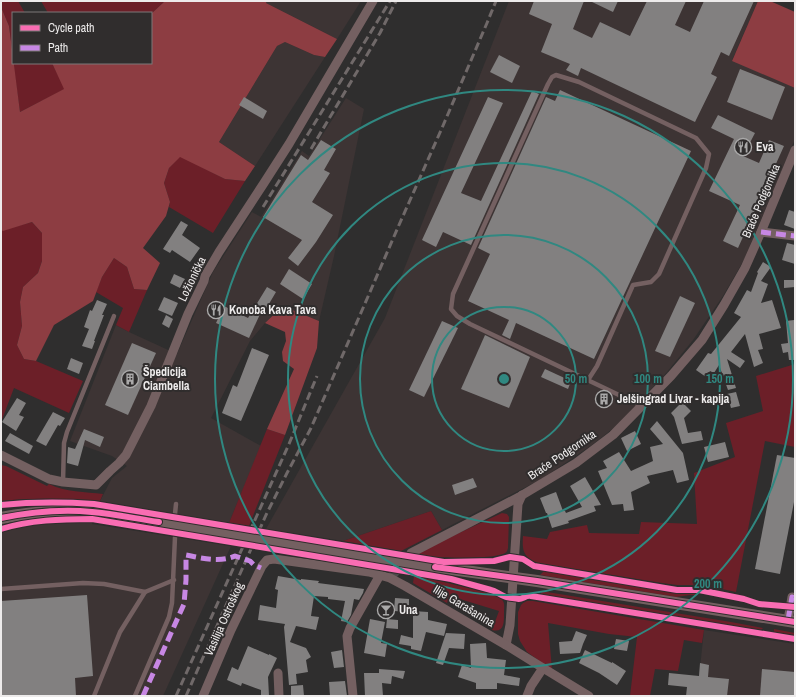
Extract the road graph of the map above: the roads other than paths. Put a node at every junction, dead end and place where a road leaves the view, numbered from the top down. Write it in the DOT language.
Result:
graph roads {
  1 [pos="373,1"];
  2 [pos="795,150"];
  3 [pos="761,232"];
  4 [pos="795,236"];
  5 [pos="114,316"];
  6 [pos="588,380"];
  7 [pos="642,406"];
  8 [pos="2,456"];
  9 [pos="63,482"];
  10 [pos="522,495"];
  11 [pos="176,504"];
  12 [pos="175,514"];
  13 [pos="1,518"];
  14 [pos="175,537"];
  15 [pos="411,553"];
  16 [pos="274,559"];
  17 [pos="380,575"];
  18 [pos="514,578"];
  19 [pos="174,580"];
  20 [pos="1,589"];
  21 [pos="145,592"];
  22 [pos="794,598"];
  23 [pos="792,621"];
  24 [pos="506,645"];
  25 [pos="543,668"];
  26 [pos="278,673"];
  27 [pos="94,696"];
  28 [pos="135,696"];
  29 [pos="203,696"];
  30 [pos="279,696"];
  31 [pos="353,696"];
  32 [pos="527,696"];
  33 [pos="589,696"];
  1 -- 9 [label="street, Ložionička"];
  2 -- 3 [label="street, Braće Podgornika"];
  3 -- 4 [label="street"];
  3 -- 7 [label="street, Braće Podgornika"];
  5 -- 9 [label="lane"];
  6 -- 6 [label="lane"];
  6 -- 7 [label="lane"];
  7 -- 10 [label="street, Braće Podgornika"];
  8 -- 9 [label="street, Ložionička"];
  10 -- 15 [label="street, Braće Podgornika"];
  10 -- 18 [label="street"];
  11 -- 12 [label="lane"];
  13 -- 18 [label="street, bridge"];
  14 -- 19 [label="lane"];
  16 -- 17 [label="street, Ilije Garašanina"];
  16 -- 29 [label="street, Vasilija Ostroškog"];
  17 -- 24 [label="street, Ilije Garašanina"];
  17 -- 31 [label="street"];
  18 -- 23 [label="street"];
  18 -- 24 [label="street"];
  19 -- 21 [label="lane"];
  19 -- 28 [label="lane"];
  20 -- 21 [label="lane"];
  21 -- 27 [label="lane"];
  22 -- 23 [label="street"];
  24 -- 25 [label="street, Ilije Garašanina"];
  25 -- 32 [label="street"];
  25 -- 33 [label="street, Ilije Garašanina"];
  26 -- 30 [label="street"];
}
